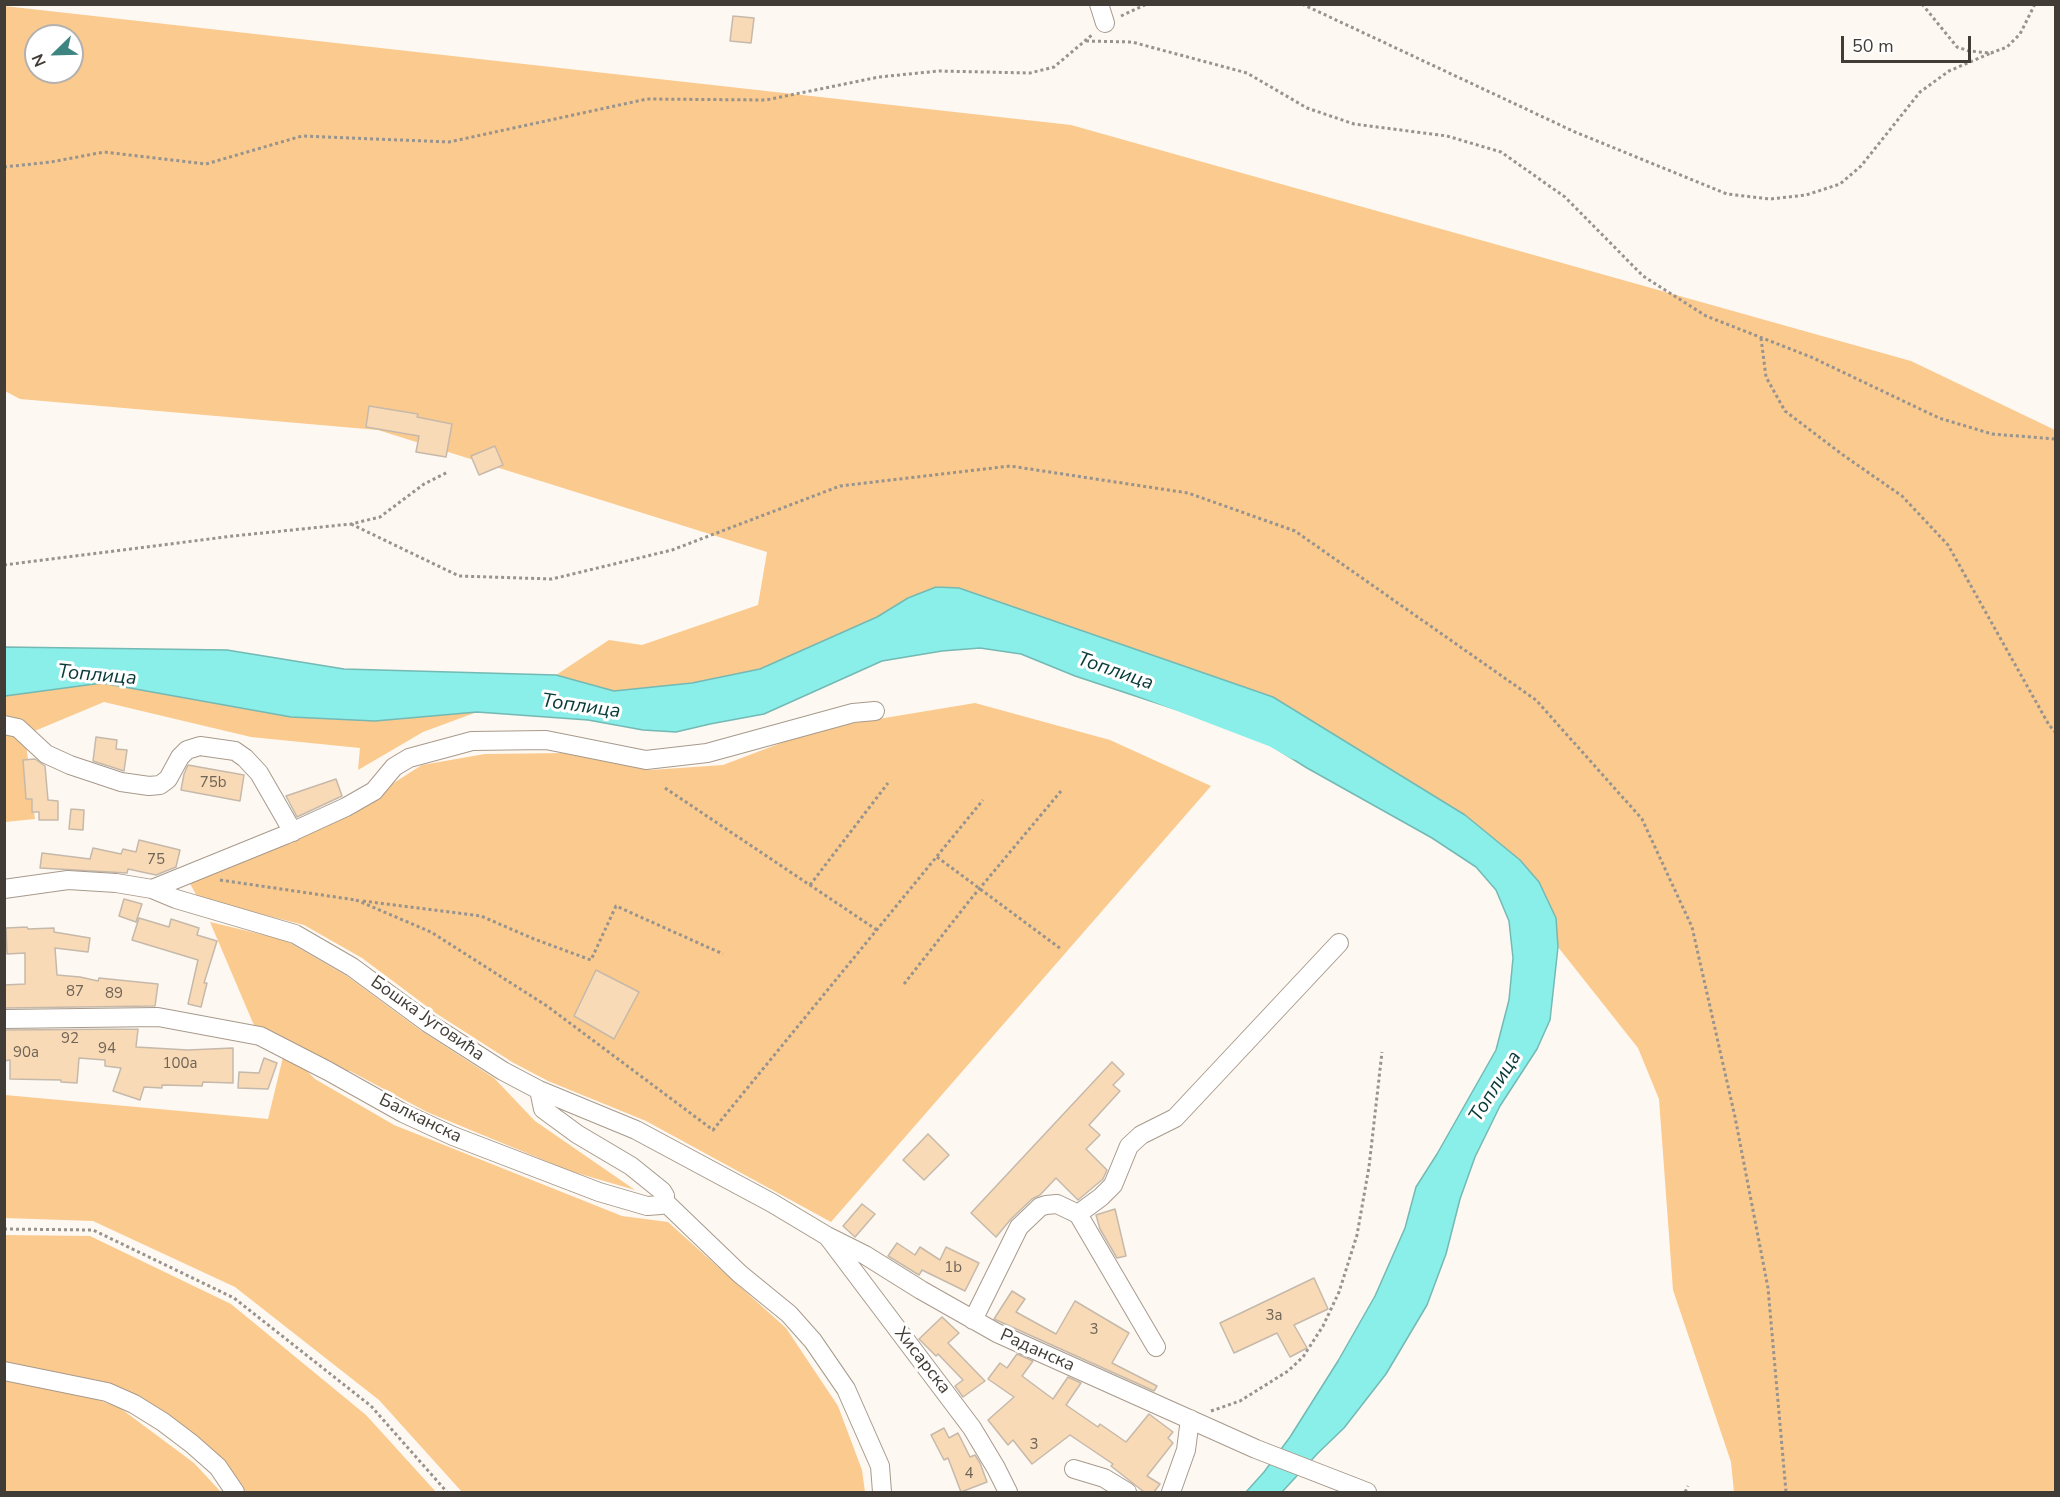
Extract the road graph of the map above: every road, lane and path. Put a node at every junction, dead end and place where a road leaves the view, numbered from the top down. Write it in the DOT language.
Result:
graph roads {
  1 [pos="1099,4"];
  2 [pos="1147,4"];
  3 [pos="1302,4"];
  4 [pos="1922,4"];
  5 [pos="2035,4"];
  6 [pos="1105,23"];
  7 [pos="1085,41"];
  8 [pos="1991,53"];
  9 [pos="4,167"];
  10 [pos="1761,338"];
  11 [pos="2055,439"];
  12 [pos="448,472"];
  13 [pos="351,524"];
  14 [pos="4,565"];
  15 [pos="875,711"];
  16 [pos="4,725"];
  17 [pos="2055,733"];
  18 [pos="888,783"];
  19 [pos="665,788"];
  20 [pos="1061,791"];
  21 [pos="983,800"];
  22 [pos="293,832"];
  23 [pos="937,857"];
  24 [pos="217,879"];
  25 [pos="810,885"];
  26 [pos="980,888"];
  27 [pos="4,889"];
  28 [pos="152,889"];
  29 [pos="356,900"];
  30 [pos="877,930"];
  31 [pos="1339,943"];
  32 [pos="1061,949"];
  33 [pos="723,954"];
  34 [pos="904,984"];
  35 [pos="4,1019"];
  36 [pos="1382,1052"];
  37 [pos="539,1090"];
  38 [pos="664,1201"];
  39 [pos="1078,1214"];
  40 [pos="4,1229"];
  41 [pos="827,1236"];
  42 [pos="973,1320"];
  43 [pos="1156,1347"];
  44 [pos="4,1371"];
  45 [pos="1193,1421"];
  46 [pos="1074,1468"];
  47 [pos="1688,1486"];
  48 [pos="235,1492"];
  49 [pos="447,1492"];
  50 [pos="882,1492"];
  51 [pos="1008,1492"];
  52 [pos="1127,1492"];
  53 [pos="1171,1492"];
  54 [pos="1367,1492"];
  55 [pos="1685,1492"];
  56 [pos="1786,1492"];
  1 -- 6 [label="street"];
  2 -- 6 [label="path"];
  3 -- 8 [label="path"];
  4 -- 8 [label="path"];
  5 -- 8 [label="path"];
  6 -- 7 [label="path"];
  7 -- 9 [label="path"];
  7 -- 10 [label="path"];
  10 -- 11 [label="path"];
  10 -- 17 [label="path"];
  12 -- 13 [label="path"];
  13 -- 14 [label="path"];
  13 -- 56 [label="path"];
  15 -- 22 [label="street"];
  16 -- 22 [label="street"];
  18 -- 25 [label="path"];
  19 -- 25 [label="path"];
  20 -- 26 [label="path"];
  21 -- 23 [label="path"];
  22 -- 28 [label="street"];
  23 -- 26 [label="path"];
  23 -- 30 [label="path"];
  24 -- 29 [label="path"];
  25 -- 30 [label="path"];
  26 -- 32 [label="path"];
  26 -- 34 [label="path"];
  27 -- 28 [label="street, Бошка Југовића"];
  28 -- 37 [label="street, Бошка Југовића"];
  29 -- 30 [label="path"];
  29 -- 33 [label="path"];
  31 -- 39 [label="street"];
  35 -- 38 [label="street, Балканска"];
  36 -- 45 [label="path"];
  37 -- 38 [label="street"];
  37 -- 41 [label="street, Бошка Југовића"];
  38 -- 50 [label="street"];
  39 -- 42 [label="street"];
  39 -- 43 [label="street"];
  40 -- 49 [label="path"];
  41 -- 42 [label="street, Раданска"];
  41 -- 51 [label="street, Хисарска"];
  42 -- 45 [label="street, Раданска"];
  44 -- 48 [label="street"];
  45 -- 53 [label="street"];
  45 -- 54 [label="street, Раданска"];
  46 -- 52 [label="street"];
  47 -- 55 [label="path"];
}
